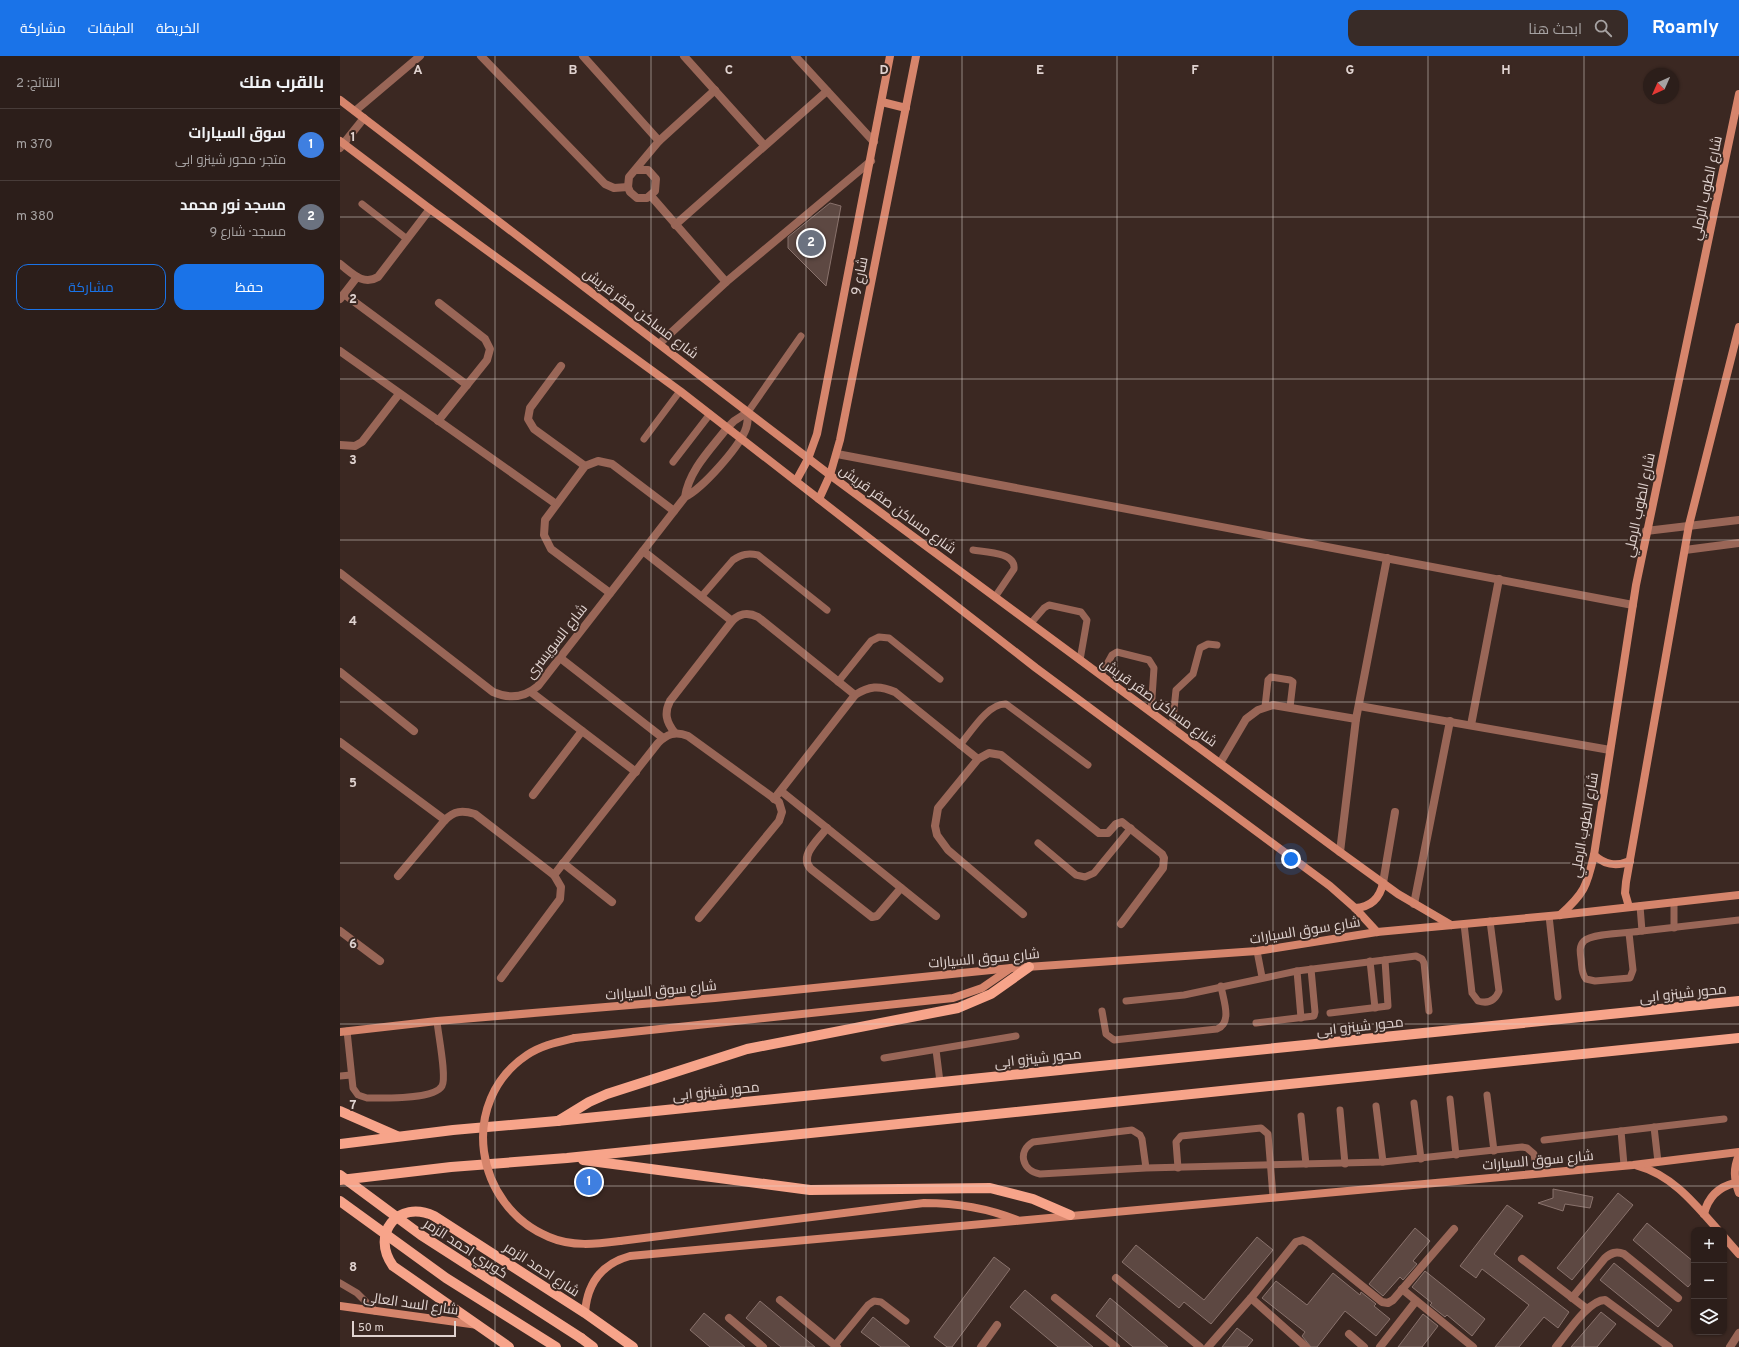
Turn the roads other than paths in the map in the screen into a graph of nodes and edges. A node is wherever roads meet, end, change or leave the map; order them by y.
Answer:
1 (420, 56) edge
2 (481, 56) edge
3 (584, 56) edge
4 (684, 56) edge
5 (795, 56) edge
6 (890, 56) edge
7 (916, 56) edge
8 (715, 90) junction
9 (827, 91) junction
10 (1739, 94) edge
11 (340, 100) edge
12 (882, 102) junction
13 (906, 108) junction
14 (355, 111) junction
15 (364, 118) junction
16 (659, 141) junction
17 (874, 142) junction
18 (341, 145) edge
19 (764, 145) junction
20 (870, 161) junction
21 (636, 170) junction
22 (628, 187) junction
23 (651, 196) junction
24 (362, 204) dead end
25 (430, 210) junction
26 (675, 225) junction
27 (407, 240) junction
28 (340, 264) edge
29 (357, 277) junction
30 (726, 282) junction
31 (342, 297) edge
32 (438, 303) dead end
33 (1739, 328) edge
34 (801, 336) dead end
35 (660, 343) junction
36 (340, 351) edge
37 (561, 366) dead end
38 (467, 385) junction
39 (680, 391) junction
40 (399, 394) junction
41 (748, 412) junction
42 (710, 414) junction
43 (438, 421) junction
44 (727, 428) junction
45 (741, 438) junction
46 (644, 439) dead end
47 (340, 445) edge
48 (837, 454) junction
49 (808, 459) junction
50 (673, 462) dead end
51 (585, 466) junction
52 (830, 475) junction
53 (796, 481) junction
54 (685, 497) junction
55 (819, 499) junction
56 (556, 504) junction
57 (674, 511) junction
58 (1739, 520) edge
59 (1689, 525) junction
60 (1646, 531) junction
61 (1739, 543) edge
62 (973, 550) dead end
63 (1685, 550) junction
64 (643, 551) junction
65 (1387, 558) junction
66 (340, 573) edge
67 (1499, 579) junction
68 (610, 593) junction
69 (995, 597) junction
70 (701, 598) junction
71 (1633, 605) junction
72 (827, 610) dead end
73 (732, 621) junction
74 (1031, 623) junction
75 (1217, 645) dead end
76 (559, 657) junction
77 (1080, 660) junction
78 (340, 672) edge
79 (1101, 675) junction
80 (940, 679) dead end
81 (838, 682) junction
82 (531, 692) junction
83 (855, 695) junction
84 (1359, 706) junction
85 (1265, 707) junction
86 (1290, 707) junction
87 (1151, 712) junction
88 (1356, 719) junction
89 (1450, 721) junction
90 (1470, 725) junction
91 (1172, 728) junction
92 (414, 731) dead end
93 (582, 731) junction
94 (674, 733) junction
95 (663, 738) junction
96 (340, 742) edge
97 (960, 745) junction
98 (1610, 750) junction
99 (978, 759) junction
100 (1220, 763) junction
101 (1088, 765) dead end
102 (636, 772) junction
103 (781, 791) junction
104 (533, 795) dead end
105 (774, 799) junction
106 (1396, 812) dead end
107 (444, 820) junction
108 (827, 828) junction
109 (1131, 828) junction
110 (1038, 843) dead end
111 (1340, 852) junction
112 (1594, 855) junction
113 (1630, 861) junction
114 (563, 863) junction
115 (554, 875) junction
116 (398, 876) dead end
117 (1383, 883) junction
118 (901, 888) junction
119 (1739, 895) edge
120 (612, 902) dead end
121 (1674, 902) junction
122 (1414, 904) junction
123 (1640, 906) junction
124 (1629, 907) junction
125 (1355, 908) junction
126 (1022, 914) dead end
127 (1560, 915) junction
128 (936, 916) dead end
129 (1549, 916) junction
130 (699, 918) dead end
131 (1739, 920) edge
132 (1490, 921) junction
133 (1121, 924) dead end
134 (1464, 924) junction
135 (1451, 925) junction
136 (1674, 928) junction
137 (340, 931) edge
138 (1642, 931) junction
139 (1377, 932) junction
140 (1629, 933) junction
141 (1257, 951) junction
142 (1385, 960) junction
143 (380, 961) dead end
144 (1370, 961) junction
145 (1029, 967) junction
146 (1011, 968) junction
147 (1311, 969) junction
148 (1297, 971) junction
149 (1262, 977) junction
150 (501, 978) dead end
151 (1221, 986) junction
152 (1558, 997) dead end
153 (1126, 1001) dead end
154 (1739, 1001) edge
155 (1375, 1008) junction
156 (1102, 1011) dead end
157 (1429, 1011) dead end
158 (1330, 1013) dead end
159 (1301, 1018) junction
160 (437, 1022) junction
161 (1256, 1023) dead end
162 (344, 1032) edge
163 (1016, 1036) dead end
164 (1739, 1038) edge
165 (936, 1050) junction
166 (884, 1058) dead end
167 (351, 1075) junction
168 (340, 1076) edge
169 (940, 1082) junction
170 (1488, 1095) dead end
171 (1450, 1099) dead end
172 (1414, 1102) dead end
173 (1376, 1106) dead end
174 (1340, 1110) dead end
175 (340, 1111) edge
176 (1302, 1116) dead end
177 (1724, 1119) dead end
178 (557, 1121) junction
179 (1654, 1128) junction
180 (1621, 1131) junction
181 (399, 1137) junction
182 (1544, 1140) dead end
183 (340, 1144) edge
184 (1494, 1151) junction
185 (1739, 1153) edge
186 (1456, 1155) junction
187 (567, 1158) junction
188 (1421, 1159) junction
189 (1383, 1162) junction
190 (1658, 1162) junction
191 (1306, 1164) junction
192 (1345, 1164) junction
193 (1271, 1165) junction
194 (1624, 1165) junction
195 (1633, 1165) junction
196 (1146, 1168) junction
197 (1178, 1168) junction
198 (1537, 1173) junction
199 (340, 1175) edge
200 (340, 1180) edge
201 (1735, 1183) junction
202 (1739, 1193) edge
203 (1273, 1197) junction
204 (340, 1201) edge
205 (1704, 1214) junction
206 (1070, 1215) junction
207 (1019, 1221) junction
208 (1715, 1227) edge
209 (1454, 1229) dead end
210 (1727, 1240) edge
211 (1739, 1254) edge
212 (1522, 1259) dead end
213 (1116, 1278) dead end
214 (340, 1283) edge
215 (1402, 1289) junction
216 (1055, 1298) dead end
217 (1251, 1298) junction
218 (1572, 1298) junction
219 (1678, 1298) dead end
220 (780, 1300) dead end
221 (1416, 1301) junction
222 (340, 1306) edge
223 (1587, 1309) junction
224 (375, 1311) junction
225 (585, 1313) junction
226 (729, 1318) dead end
227 (906, 1321) dead end
228 (478, 1325) junction
229 (998, 1325) dead end
230 (1739, 1333) edge
231 (1349, 1334) dead end
232 (836, 1346) edge
233 (509, 1347) edge
234 (556, 1347) edge
235 (593, 1347) edge
236 (632, 1347) edge
237 (763, 1347) edge
238 (981, 1347) edge
239 (1116, 1347) edge
240 (1200, 1347) edge
241 (1208, 1347) edge
242 (1306, 1347) edge
243 (1364, 1347) edge
244 (1380, 1347) edge
245 (1473, 1347) edge
246 (1556, 1347) edge
247 (1670, 1347) edge
248 (1730, 1347) edge

1 - 14 street
2 - 22 street
3 - 16 street
4 - 8 street
5 - 9 street
6 - 12 street, شارع 9
7 - 13 street, شارع 9
8 - 16 street
8 - 19 street
9 - 17 street
9 - 19 street
10 - 60 street, شارع الطوب الرملي
11 - 14 street, شارع مساكن صقر قريش
12 - 13 street
12 - 17 street, شارع 9
13 - 48 street, شارع 9
14 - 15 street, شارع مساكن صقر قريش
15 - 18 street
15 - 35 street, شارع مساكن صقر قريش
16 - 21 street
17 - 20 street, شارع 9
18 - 25 street
19 - 26 street
20 - 30 street
20 - 49 street, شارع 9
21 - 22 street
21 - 23 street
22 - 23 street
23 - 26 street
24 - 27 lane
25 - 27 street
25 - 39 street
26 - 30 street
27 - 29 street
28 - 29 street
29 - 31 street
30 - 35 street
31 - 38 street
32 - 38 street
33 - 59 street
34 - 41 lane
35 - 41 street, شارع مساكن صقر قريش
36 - 40 street
37 - 51 street
38 - 43 street
39 - 42 street
39 - 46 lane
40 - 43 street
40 - 47 street
41 - 44 street, شارع السويسرى
41 - 45 street, شارع السويسرى
41 - 49 street, شارع مساكن صقر قريش
42 - 44 street
42 - 50 lane
43 - 56 street
44 - 45 street
44 - 54 street, شارع السويسرى
45 - 53 street
45 - 54 street, شارع السويسرى
48 - 52 street, شارع 9
48 - 65 street
49 - 52 street, شارع مساكن صقر قريش
49 - 53 street, شارع 9
51 - 56 street
51 - 57 street
52 - 55 street, شارع 9
52 - 69 street, شارع مساكن صقر قريش
53 - 55 street
54 - 57 street, شارع السويسرى
55 - 125 street
56 - 68 street
57 - 64 street, شارع السويسرى
58 - 59 street
59 - 60 street
59 - 63 street
60 - 71 street, شارع الطوب الرملي
61 - 63 street
62 - 69 lane
63 - 113 street
64 - 68 street, شارع السويسرى
64 - 70 street
65 - 67 street
65 - 84 street
66 - 82 street, شارع السويسرى
67 - 71 street
67 - 90 street
68 - 76 street, شارع السويسرى
69 - 74 street, شارع مساكن صقر قريش
70 - 72 lane
70 - 73 street
71 - 98 street, شارع الطوب الرملي
73 - 81 street
73 - 94 street
74 - 77 street, شارع مساكن صقر قريش
74 - 77 lane
75 - 91 lane
76 - 82 street, شارع السويسرى
76 - 95 street
77 - 79 street, شارع مساكن صقر قريش
78 - 92 street
79 - 87 street, شارع مساكن صقر قريش
79 - 87 lane
80 - 81 lane
81 - 83 street
82 - 93 street
83 - 97 street
83 - 103 street
84 - 88 street
84 - 89 street
85 - 86 street
85 - 86 lane
85 - 100 street
86 - 88 street
87 - 91 street, شارع مساكن صقر قريش
88 - 111 street
89 - 90 street
89 - 122 street
90 - 98 street
91 - 100 street, شارع مساكن صقر قريش
93 - 102 street
93 - 104 street
94 - 95 street
94 - 105 street
95 - 102 street
96 - 107 street
97 - 99 street
97 - 101 lane
98 - 112 street, شارع الطوب الرملي
99 - 109 street
99 - 126 street
100 - 111 street, شارع مساكن صقر قريش
102 - 114 street
103 - 105 street
103 - 108 street
105 - 130 street
106 - 117 street
107 - 115 street
107 - 116 street
108 - 118 street
108 - 118 street
109 - 110 lane
109 - 133 street
111 - 117 street, شارع مساكن صقر قريش
112 - 113 street
112 - 127 street, شارع الطوب الرملي
113 - 124 street
114 - 115 street
114 - 120 street
115 - 150 street
117 - 122 street, شارع مساكن صقر قريش
117 - 125 street
118 - 128 street
119 - 121 street, شارع سوق السيارات
121 - 123 street, شارع سوق السيارات
121 - 136 lane
122 - 135 street, شارع مساكن صقر قريش
123 - 124 street, شارع سوق السيارات
123 - 138 lane
124 - 127 street, شارع سوق السيارات
125 - 139 street
127 - 129 street, شارع سوق السيارات
129 - 132 street, شارع سوق السيارات
129 - 152 lane
131 - 136 lane
132 - 134 street, شارع سوق السيارات
132 - 134 lane
134 - 135 street, شارع سوق السيارات
135 - 139 street, شارع سوق السيارات
136 - 138 lane
137 - 143 street
138 - 140 lane
139 - 141 street, شارع سوق السيارات
140 - 140 lane
141 - 145 street, شارع سوق السيارات
141 - 149 lane
142 - 144 lane
142 - 155 lane
142 - 157 lane
144 - 147 lane
144 - 155 lane
145 - 146 street, شارع سوق السيارات
145 - 178 main road
146 - 160 street, شارع سوق السيارات
146 - 207 street, bridge
147 - 148 lane
147 - 159 lane
148 - 149 lane
148 - 159 lane
149 - 151 lane
151 - 153 lane
151 - 156 lane
154 - 169 main road, محور شينزو ابى
155 - 158 lane
159 - 161 lane
160 - 162 street, شارع سوق السيارات
160 - 167 lane
162 - 167 lane
163 - 165 lane
164 - 187 main road
165 - 166 lane
165 - 169 lane
167 - 168 lane
169 - 178 main road, محور شينزو ابى
170 - 184 lane
171 - 186 lane
172 - 188 lane
173 - 189 lane
174 - 192 lane
175 - 181 main road
176 - 191 lane
177 - 179 lane
178 - 181 main road, محور شينزو ابى
179 - 180 lane
179 - 190 lane
180 - 182 lane
180 - 194 lane
181 - 183 main road, محور شينزو ابى
184 - 186 lane
184 - 198 lane
185 - 190 street, شارع سوق السيارات
185 - 201 street
186 - 188 lane
187 - 200 main road
187 - 206 main road
188 - 189 lane
189 - 192 lane
190 - 195 street, شارع سوق السيارات
191 - 192 lane
191 - 193 lane
193 - 197 lane
193 - 197 lane
193 - 203 lane
194 - 195 street, شارع سوق السيارات
194 - 198 street, شارع سوق السيارات
195 - 205 street
196 - 196 lane
196 - 197 lane
198 - 203 street, شارع سوق السيارات
199 - 235 main road, كوبري احمد الزمر, bridge
201 - 202 street
201 - 205 street
203 - 206 street, شارع سوق السيارات
204 - 234 main road, bridge
205 - 208 street
206 - 207 street, شارع سوق السيارات
207 - 225 street, شارع سوق السيارات
209 - 215 street
210 - 211 street
212 - 218 street
213 - 240 street
214 - 224 lane
215 - 217 street
215 - 221 street
216 - 239 street
217 - 241 street
217 - 242 street
218 - 219 street
218 - 223 street
220 - 232 street
221 - 244 street
221 - 245 street
222 - 224 street, شارع السد العالى
223 - 246 street
223 - 247 street
224 - 228 street, شارع السد العالى
225 - 228 main road, شارع احمد الزمر
225 - 236 main road, شارع احمد الزمر
226 - 237 street
227 - 232 lane
228 - 233 main road
229 - 238 street
230 - 248 street
231 - 243 street

